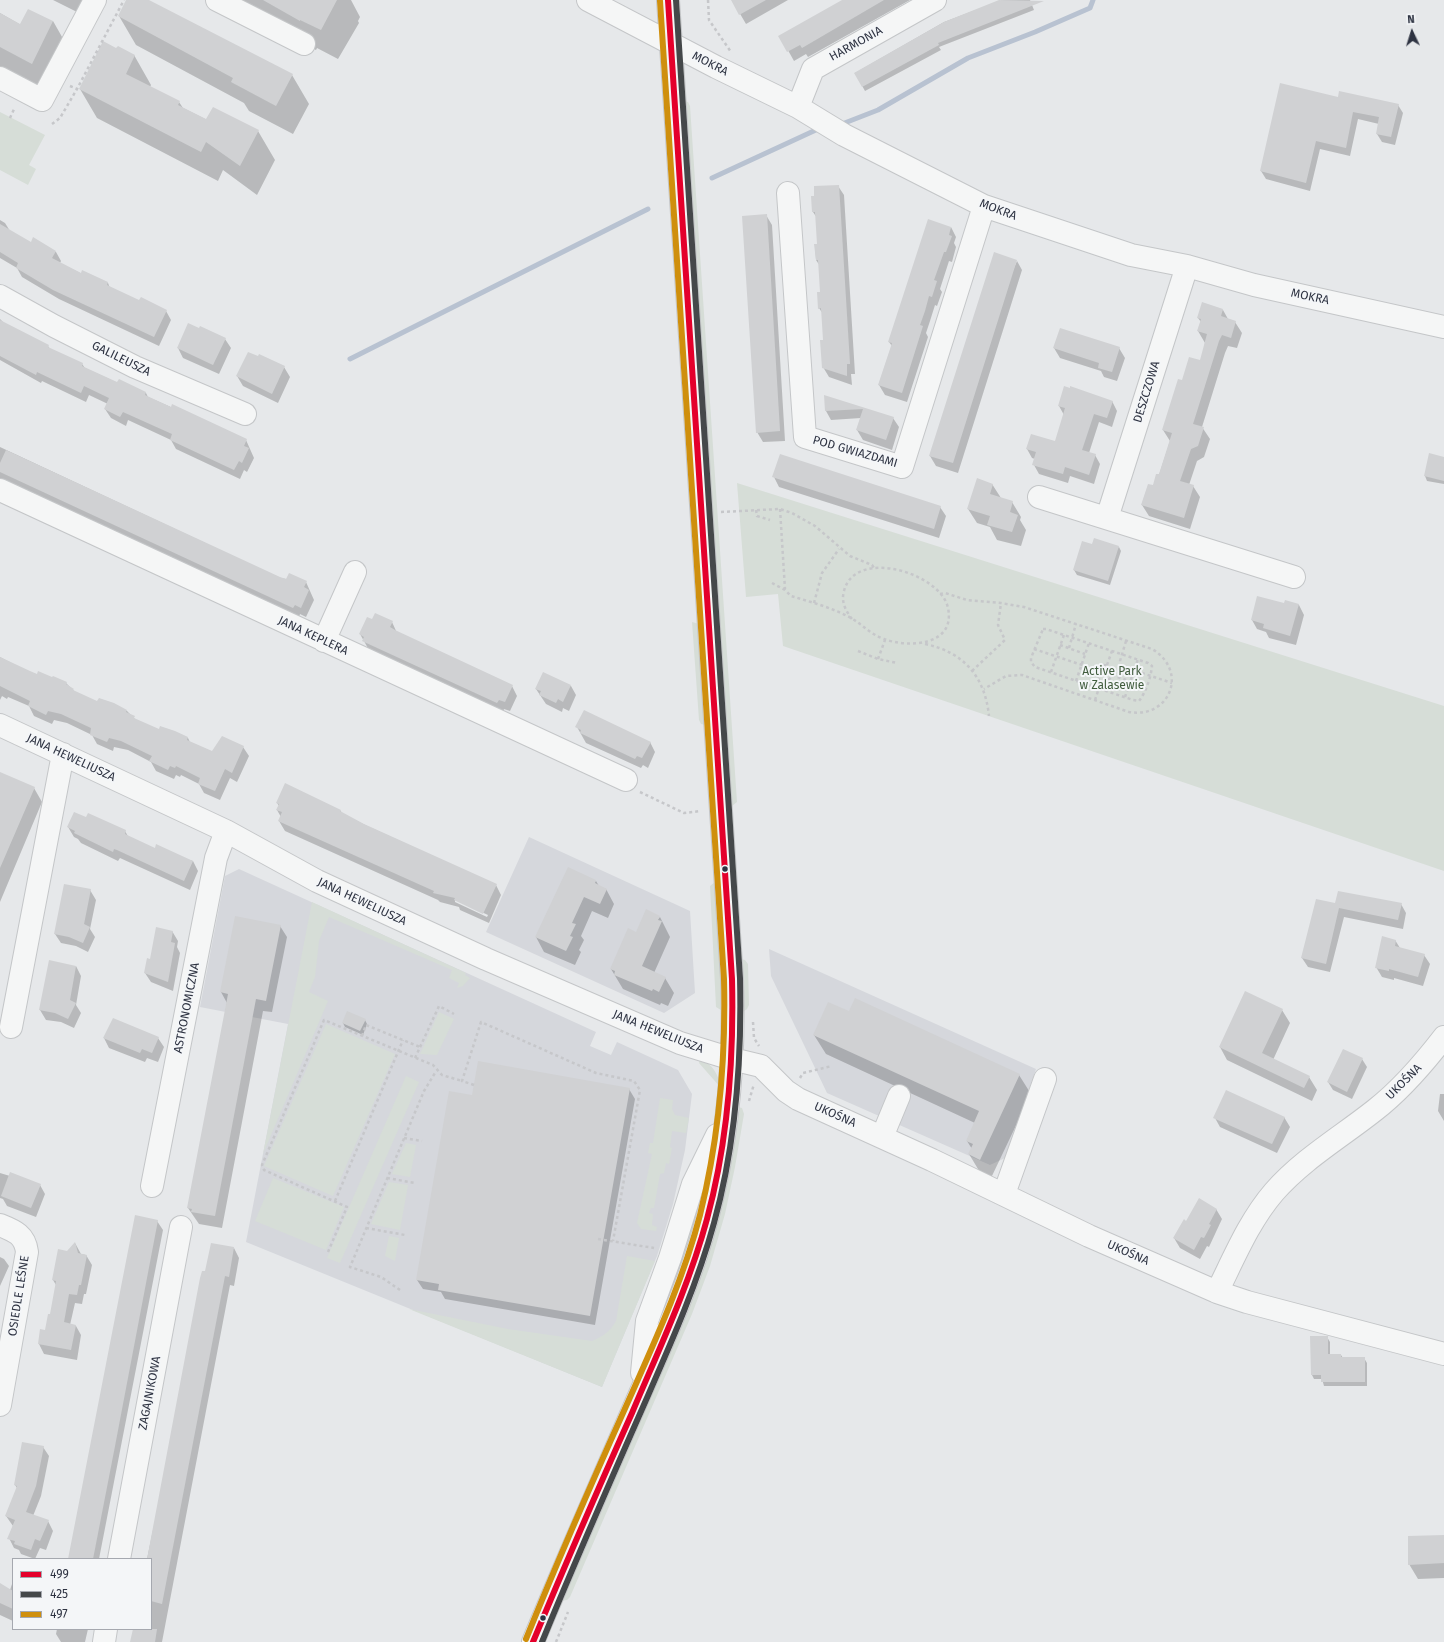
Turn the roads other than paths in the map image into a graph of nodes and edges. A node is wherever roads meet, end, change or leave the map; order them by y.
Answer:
1 (95, 0) edge
2 (217, 0) edge
3 (588, 0) edge
4 (668, 0) edge
5 (935, 0) edge
6 (670, 43) junction
7 (304, 44) dead end
8 (0, 78) edge
9 (798, 107) junction
10 (788, 193) dead end
11 (984, 206) junction
12 (1187, 266) junction
13 (0, 296) edge
14 (1444, 327) edge
15 (245, 414) dead end
16 (0, 490) edge
17 (1039, 497) dead end
18 (1107, 518) junction
19 (355, 572) dead end
20 (1294, 577) dead end
21 (324, 641) junction
22 (0, 725) edge
23 (63, 754) junction
24 (626, 780) road end
25 (226, 830) junction
26 (11, 1027) dead end
27 (1444, 1037) edge
28 (732, 1060) junction
29 (1045, 1078) dead end
30 (899, 1096) dead end
31 (882, 1136) junction
32 (152, 1186) dead end
33 (1004, 1194) junction
34 (0, 1225) edge
35 (181, 1227) dead end
36 (1217, 1292) junction
37 (1444, 1354) edge
38 (0, 1405) edge
39 (120, 1558) edge
40 (106, 1630) edge
41 (104, 1642) edge
42 (533, 1642) edge

1 - 8 street
2 - 7 street
3 - 6 street, MOKRA
4 - 6 street
5 - 9 street, HARMONIA
6 - 9 street, MOKRA
6 - 28 street
9 - 11 street, MOKRA
10 - 11 street, POD GWIAZDAMI
11 - 12 street, MOKRA
12 - 14 street, MOKRA
12 - 18 street, DESZCZOWA
13 - 15 street, GALILEUSZA
16 - 21 street, JANA KEPLERA
17 - 18 street
18 - 20 street
19 - 21 street
21 - 24 street, JANA KEPLERA
22 - 23 street, JANA HEWELIUSZA
23 - 25 street, JANA HEWELIUSZA
23 - 26 street
25 - 28 street, JANA HEWELIUSZA
25 - 32 street, ASTRONOMICZNA
27 - 36 street, UKOŚNA
28 - 31 street, UKOŚNA
28 - 42 street
29 - 33 street
30 - 31 street
31 - 33 street, UKOŚNA
33 - 36 street, UKOŚNA
34 - 38 street, OSIEDLE LEŚNE
35 - 39 street, ZAGAJNIKOWA
36 - 37 street
40 - 41 street

